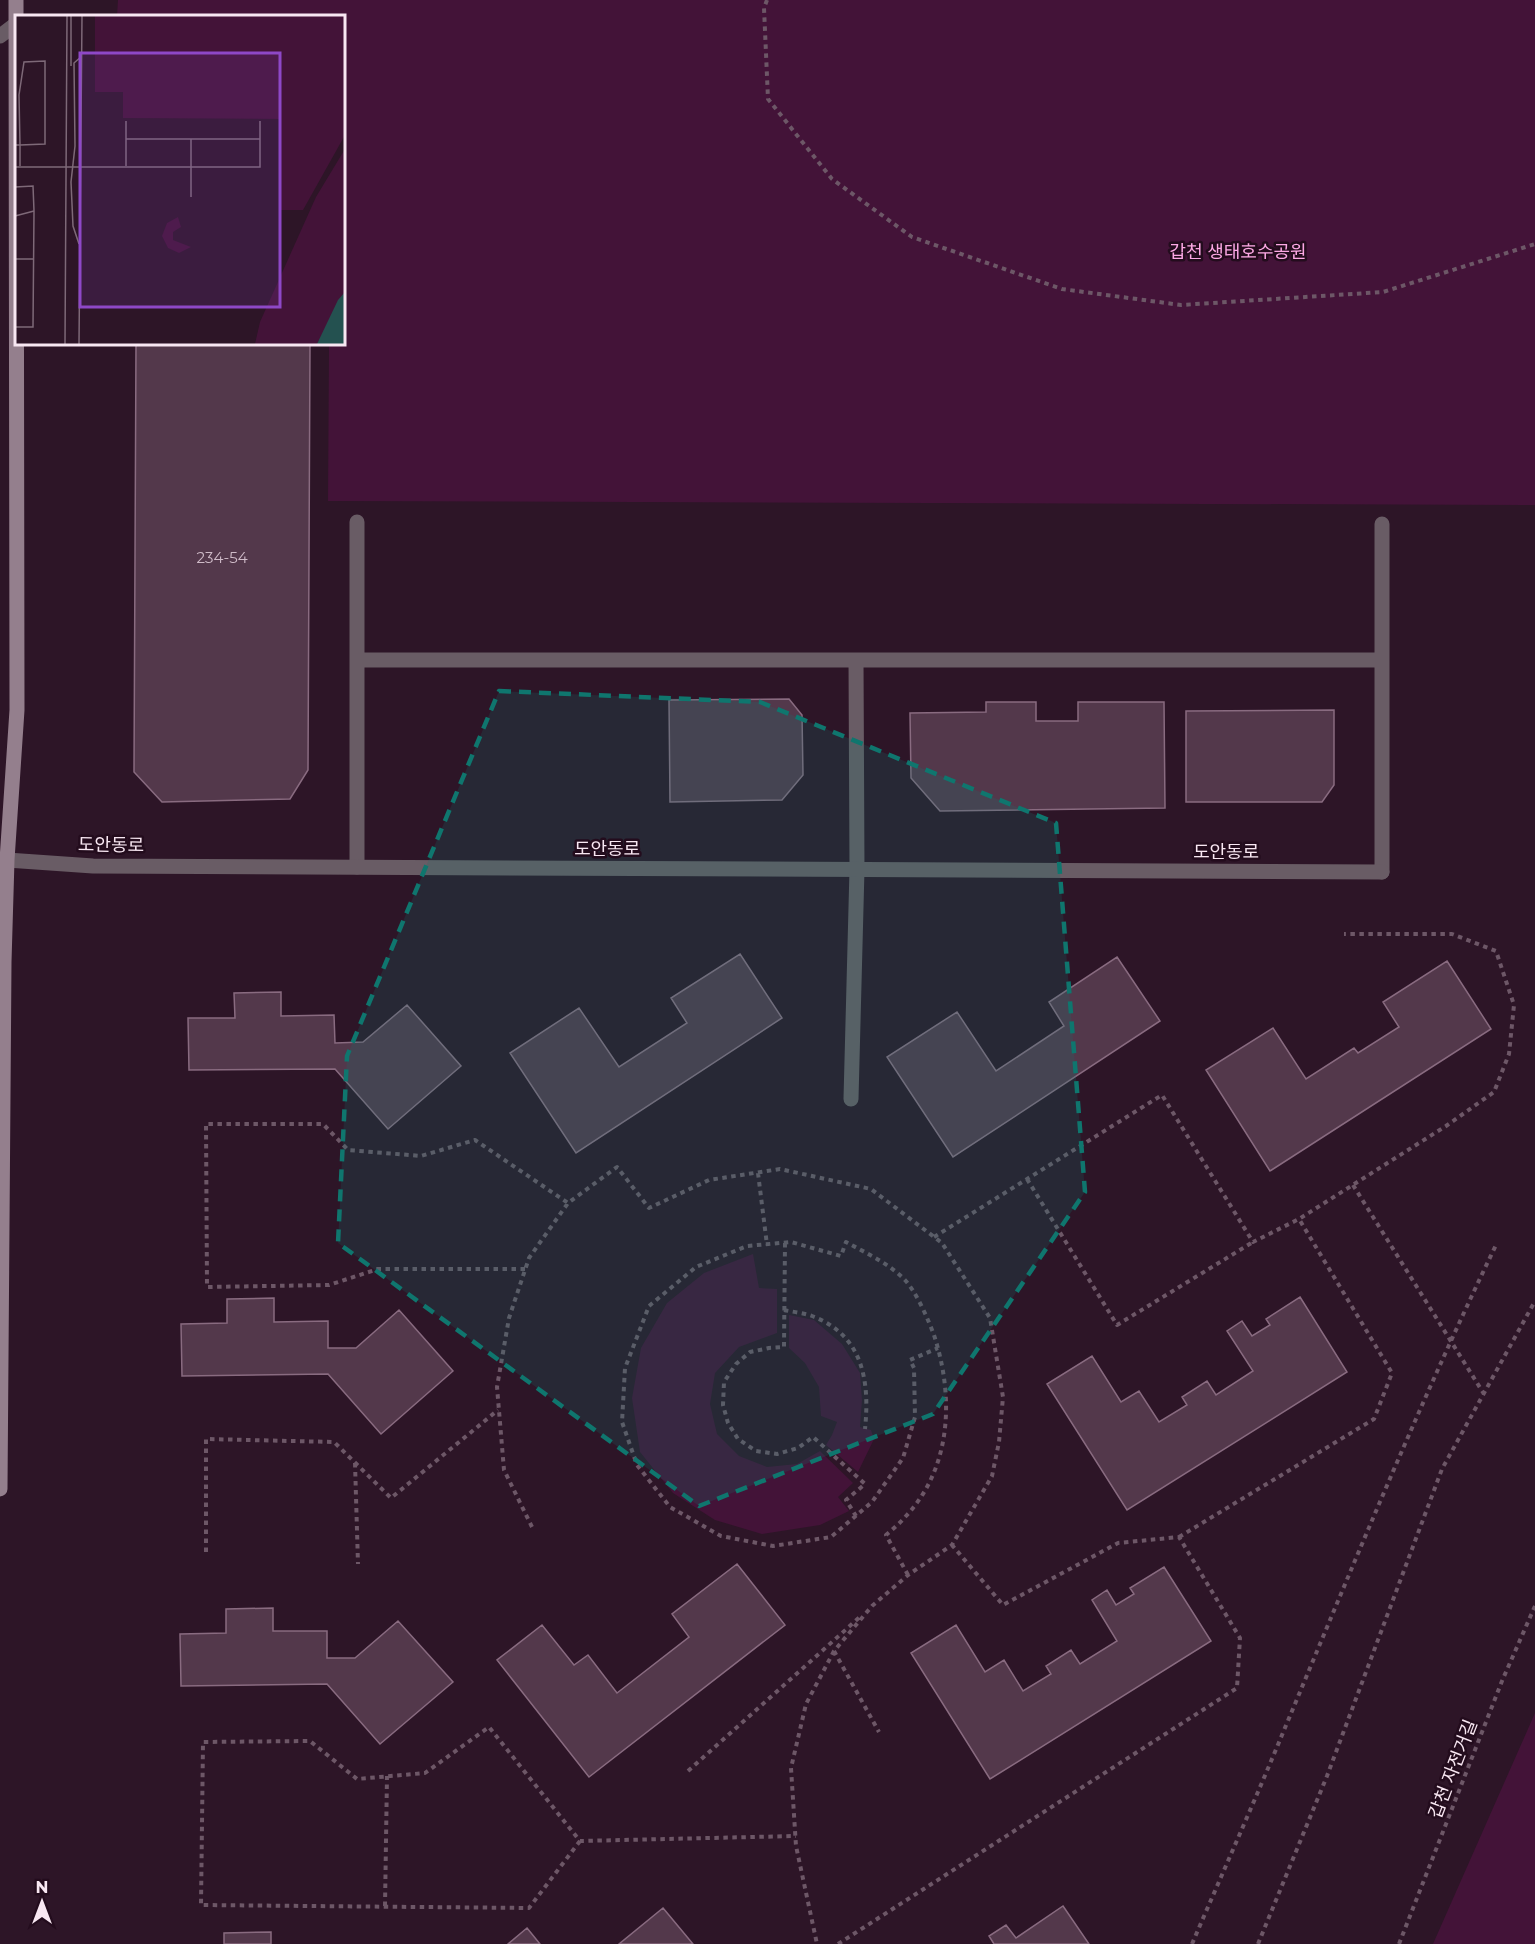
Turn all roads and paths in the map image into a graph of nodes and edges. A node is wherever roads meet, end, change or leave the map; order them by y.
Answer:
1 (767, 0) edge
2 (15, 25) edge
3 (0, 36) edge
4 (1535, 244) edge
5 (16, 345) edge
6 (357, 522) dead end
7 (1382, 524) dead end
8 (357, 660) junction
9 (856, 660) junction
10 (1382, 660) junction
11 (4, 860) edge
12 (357, 867) junction
13 (857, 869) junction
14 (1344, 934) dead end
15 (850, 1099) dead end
16 (758, 1173) junction
17 (1027, 1179) junction
18 (1353, 1185) junction
19 (568, 1203) junction
20 (1299, 1219) junction
21 (934, 1237) junction
22 (1253, 1242) junction
23 (785, 1243) junction
24 (1497, 1243) dead end
25 (767, 1245) junction
26 (525, 1269) junction
27 (1535, 1301) edge
28 (784, 1310) junction
29 (1450, 1340) junction
30 (938, 1348) junction
31 (1484, 1394) junction
32 (499, 1410) junction
33 (865, 1429) dead end
34 (355, 1462) junction
35 (0, 1465) edge
36 (0, 1489) edge
37 (856, 1516) junction
38 (532, 1527) dead end
39 (1179, 1538) junction
40 (952, 1545) junction
41 (207, 1552) dead end
42 (358, 1564) dead end
43 (908, 1575) junction
44 (872, 1606) junction
45 (1535, 1606) edge
46 (834, 1651) junction
47 (879, 1732) dead end
48 (688, 1771) dead end
49 (387, 1776) junction
50 (796, 1836) junction
51 (580, 1841) junction
52 (385, 1906) junction
53 (817, 1944) edge
54 (838, 1944) edge
55 (1192, 1944) edge
56 (1258, 1944) edge
57 (1399, 1944) edge

1 - 4 path
2 - 3 street
5 - 11 main road
6 - 8 street
7 - 10 street, 도안동로
8 - 9 street
8 - 12 street
9 - 10 street
9 - 13 street
10 - 13 street, 도안동로
11 - 12 street, 도안동로
11 - 35 main road
12 - 13 street, 도안동로
13 - 15 street
14 - 18 path
16 - 19 path
16 - 21 path
16 - 25 path
17 - 21 path
17 - 22 path
17 - 22 path
18 - 20 path
18 - 29 path
19 - 26 path
19 - 26 path
20 - 22 path
20 - 39 path
21 - 40 path
23 - 25 path
23 - 28 path
23 - 30 path
24 - 29 path
25 - 37 path
26 - 32 path
27 - 31 path
28 - 33 path
28 - 37 path
29 - 31 path
29 - 55 path
30 - 37 path
30 - 43 path
31 - 56 path
32 - 34 path
32 - 38 path
34 - 41 path
34 - 42 path
35 - 36 main road
39 - 40 path
39 - 54 path
40 - 43 path
43 - 44 path
44 - 46 path
44 - 48 path
45 - 57 path, 갑천 자전거길
46 - 47 path
46 - 50 path
49 - 51 path
49 - 52 path
49 - 52 path
50 - 51 path
50 - 53 path
51 - 52 path

